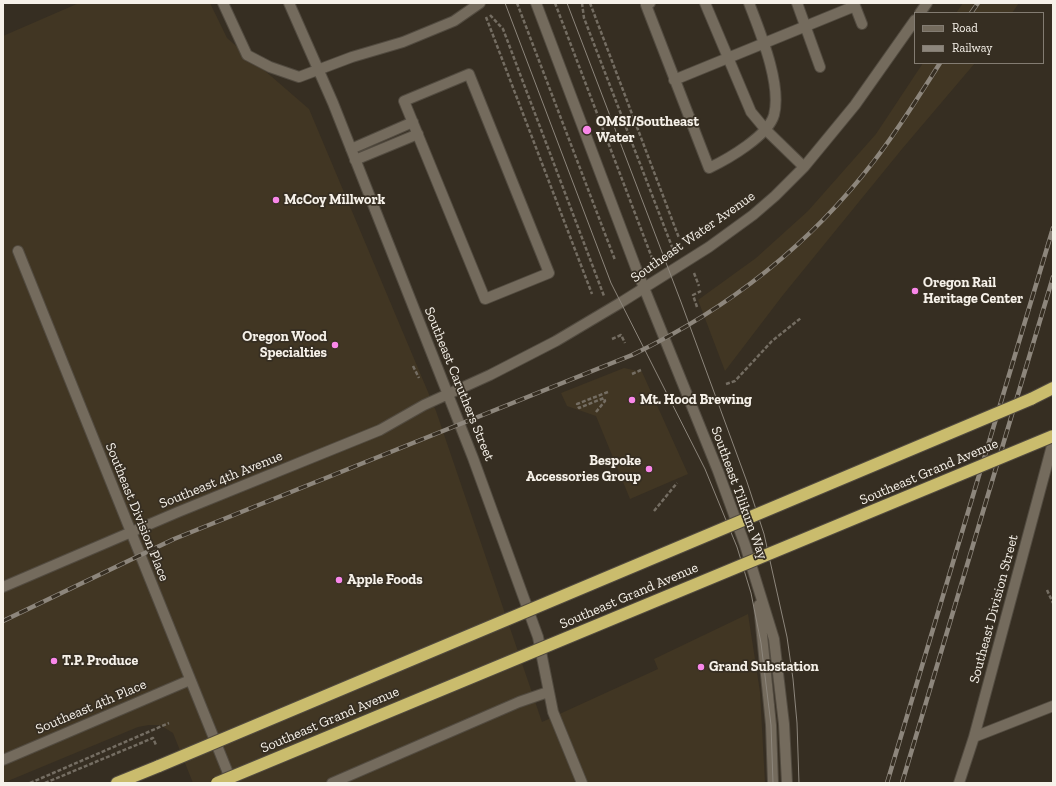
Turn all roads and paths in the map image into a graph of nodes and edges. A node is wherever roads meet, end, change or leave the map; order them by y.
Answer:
1 (223, 3) edge
2 (289, 3) edge
3 (517, 3) edge
4 (536, 3) edge
5 (555, 3) edge
6 (582, 3) edge
7 (590, 3) edge
8 (650, 3) edge
9 (705, 3) edge
10 (748, 3) edge
11 (796, 3) edge
12 (927, 3) edge
13 (854, 4) edge
14 (483, 7) edge
15 (921, 12) edge
16 (914, 21) edge
17 (862, 24) dead end
18 (805, 27) junction
19 (764, 43) junction
20 (728, 58) junction
21 (820, 67) dead end
22 (318, 70) junction
23 (674, 80) junction
24 (413, 122) junction
25 (766, 130) junction
26 (418, 134) junction
27 (351, 149) junction
28 (356, 160) junction
29 (804, 167) junction
30 (679, 238) dead end
31 (18, 251) dead end
32 (652, 258) dead end
33 (616, 264) dead end
34 (679, 266) junction
35 (644, 288) junction
36 (701, 291) dead end
37 (592, 294) dead end
38 (697, 307) dead end
39 (609, 310) junction
40 (801, 318) dead end
41 (612, 339) dead end
42 (625, 343) dead end
43 (414, 366) dead end
44 (642, 370) dead end
45 (632, 374) dead end
46 (418, 378) dead end
47 (726, 384) dead end
48 (1053, 388) edge
49 (608, 392) dead end
50 (448, 394) junction
51 (596, 412) dead end
52 (1053, 436) edge
53 (1053, 442) edge
54 (1048, 471) edge
55 (677, 483) dead end
56 (654, 510) dead end
57 (130, 533) junction
58 (3, 587) edge
59 (1048, 590) dead end
60 (758, 591) junction
61 (1053, 603) edge
62 (190, 680) junction
63 (548, 692) junction
64 (1053, 706) edge
65 (169, 723) dead end
66 (974, 737) junction
67 (156, 745) dead end
68 (3, 760) edge
69 (30, 783) edge
70 (45, 783) edge
71 (117, 783) edge
72 (217, 783) edge
73 (232, 783) edge
74 (332, 783) edge
75 (582, 783) edge
76 (773, 783) edge
77 (787, 783) edge
78 (959, 783) edge

1 - 22 street
2 - 22 street, Southeast Caruthers Street
3 - 33 path
4 - 35 street, Southeast Tilikum Way
5 - 32 path
6 - 34 path
7 - 30 path
8 - 23 street
9 - 20 street
10 - 19 street
11 - 18 street
12 - 15 street
13 - 17 street
13 - 18 street
14 - 22 street
14 - 37 path
14 - 39 path
16 - 29 street, Southeast Water Avenue
18 - 19 street
18 - 21 street
19 - 20 street
19 - 25 street
20 - 23 street
20 - 25 street
22 - 27 street, Southeast Caruthers Street
23 - 25 street
24 - 26 street
24 - 26 street
24 - 27 street
25 - 29 street
26 - 28 street
27 - 28 street, Southeast Caruthers Street
28 - 50 street, Southeast Caruthers Street
29 - 34 street, Southeast Water Avenue
31 - 57 street, Southeast Division Place
34 - 35 street, Southeast Water Avenue
35 - 39 street, Southeast Water Avenue
35 - 60 street, Southeast Tilikum Way
36 - 38 path
39 - 50 street, Southeast Water Avenue
40 - 47 path
41 - 42 path
43 - 46 path
44 - 45 path
48 - 71 highway, bridge
49 - 51 path
50 - 57 street, Southeast 4th Avenue
50 - 63 street, Southeast Caruthers Street
52 - 72 highway, Southeast Grand Avenue, bridge
53 - 54 street, Southeast Division Street
54 - 66 street, Southeast Division Street
55 - 56 path
57 - 58 street, Southeast 4th Avenue
57 - 62 street, Southeast Division Place
59 - 61 path
60 - 76 street, Southeast Tilikum Way
60 - 77 street, Southeast Tilikum Way
62 - 68 street, Southeast 4th Place
62 - 73 street, Southeast Division Place
63 - 74 street
63 - 75 street, Southeast Caruthers Street
64 - 66 street
65 - 69 path
66 - 78 street, Southeast Division Street
67 - 70 path

